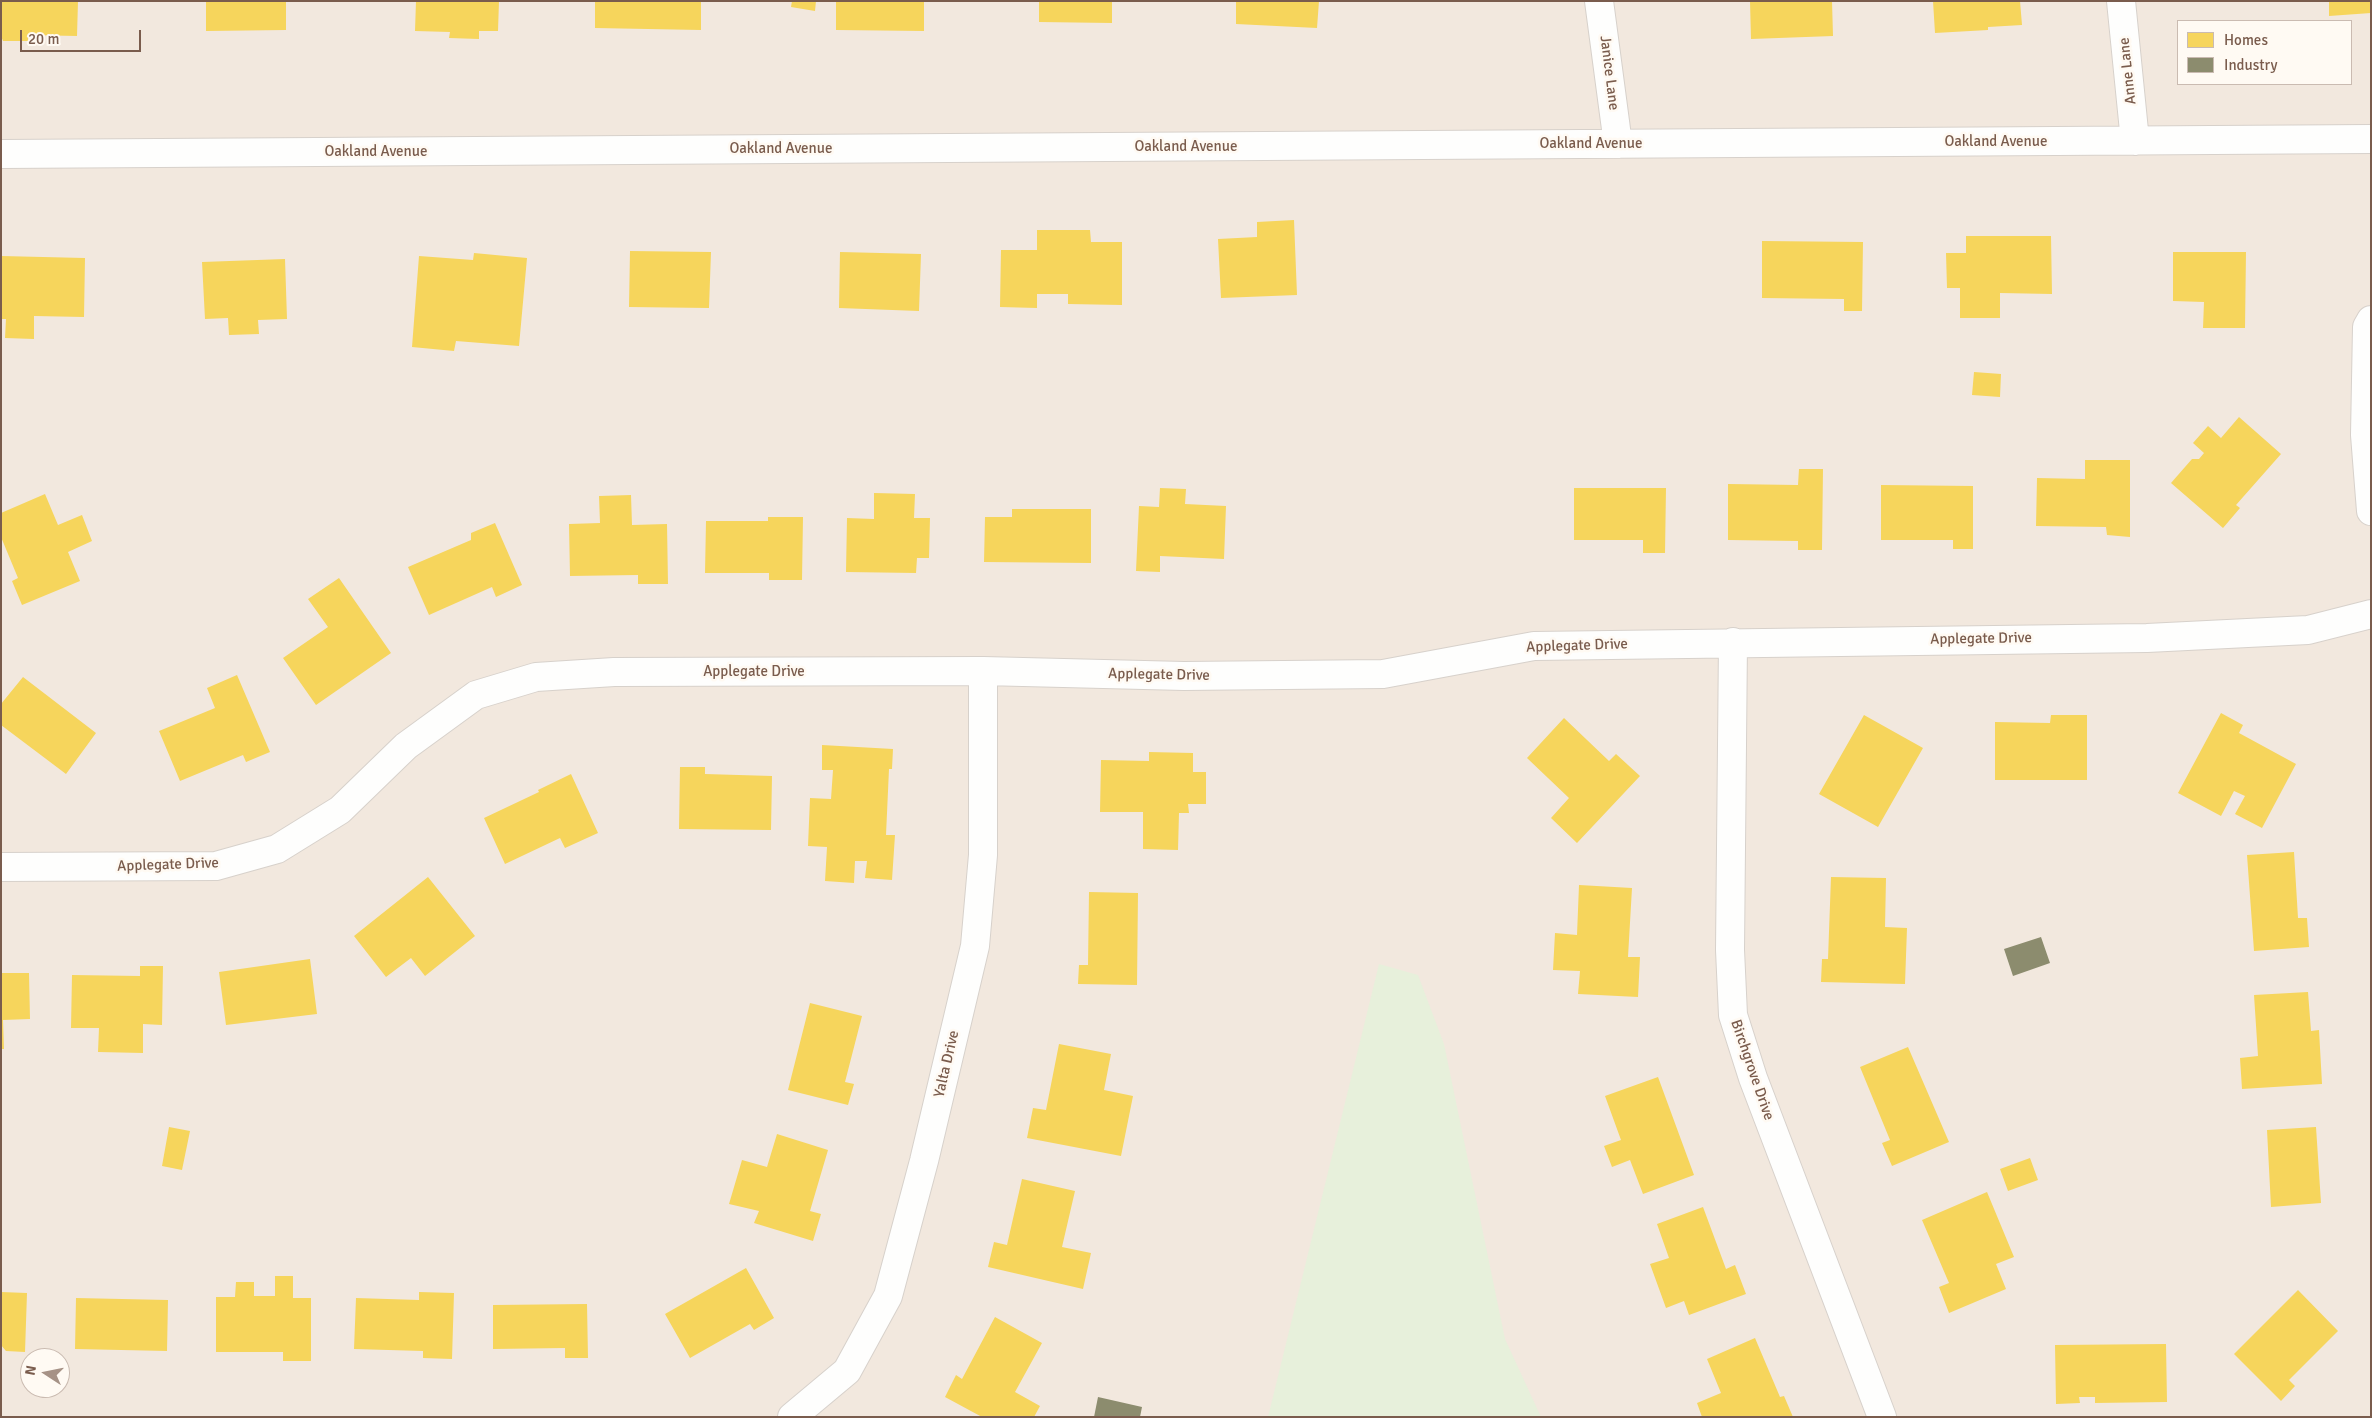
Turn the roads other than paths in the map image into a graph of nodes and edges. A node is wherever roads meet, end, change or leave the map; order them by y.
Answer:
1 (1599, 1) edge
2 (2121, 1) edge
3 (2371, 139) edge
4 (2135, 140) junction
5 (1618, 144) junction
6 (1, 154) edge
7 (2371, 320) edge
8 (2371, 511) edge
9 (2371, 614) edge
10 (1733, 642) junction
11 (982, 671) junction
12 (1, 867) edge
13 (792, 1417) edge
14 (1882, 1417) edge

1 - 5 street, Janice Lane
2 - 4 street, Anne Lane
3 - 4 street, Oakland Avenue
4 - 5 street, Oakland Avenue
5 - 6 street, Oakland Avenue
7 - 8 street
9 - 10 street, Applegate Drive
10 - 11 street, Applegate Drive
10 - 14 street, Birchgrove Drive
11 - 12 street, Applegate Drive
11 - 13 street, Yalta Drive

